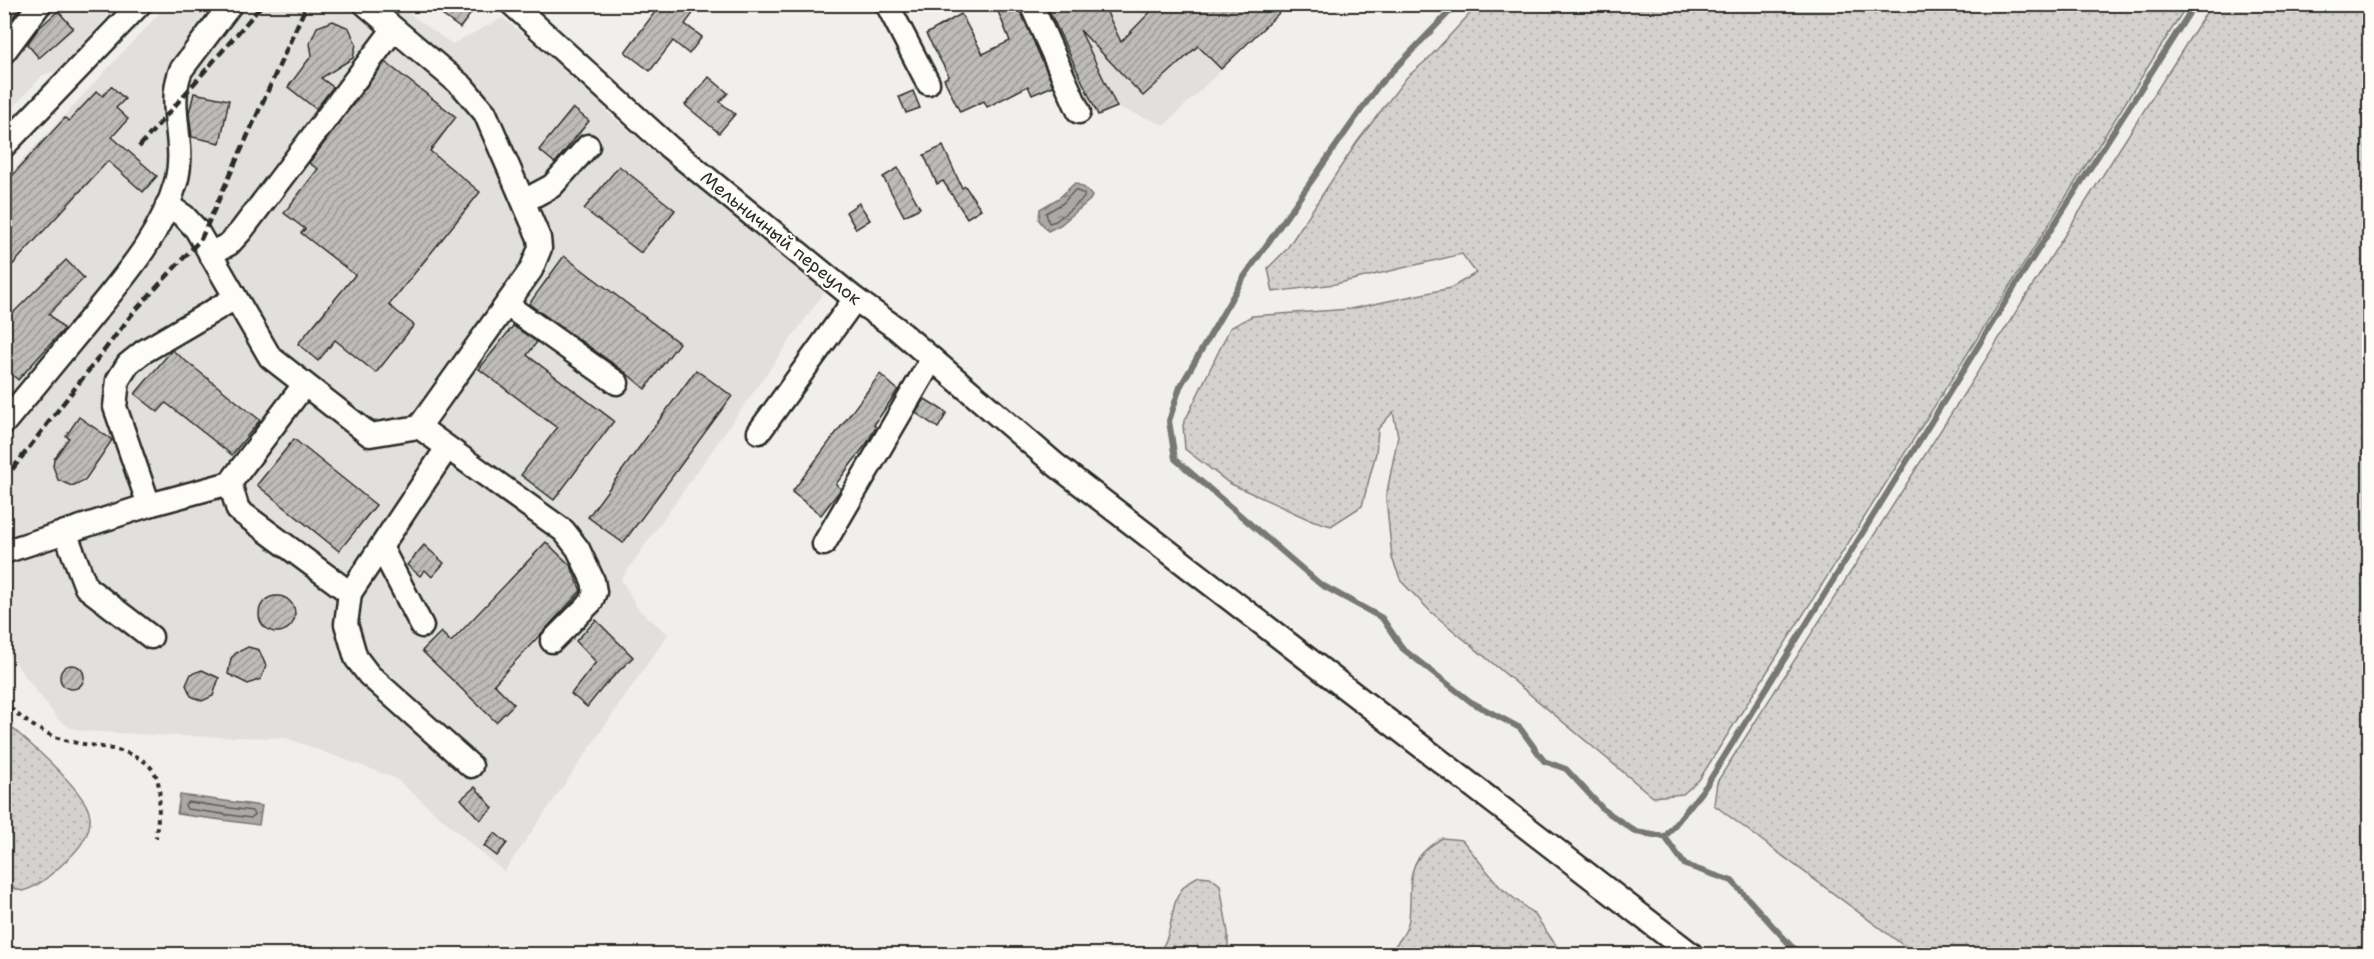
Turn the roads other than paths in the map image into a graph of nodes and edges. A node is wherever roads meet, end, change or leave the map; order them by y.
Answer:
1 (40, 4) edge
2 (140, 4) edge
3 (231, 4) edge
4 (366, 4) edge
5 (512, 4) edge
6 (887, 4) edge
7 (1031, 4) edge
8 (393, 30) junction
9 (4, 52) edge
10 (928, 83) dead end
11 (1079, 112) dead end
12 (4, 146) edge
13 (588, 146) dead end
14 (524, 201) junction
15 (167, 205) junction
16 (210, 254) junction
17 (235, 298) junction
18 (855, 299) junction
19 (507, 305) junction
20 (932, 359) junction
21 (617, 383) dead end
22 (304, 384) junction
23 (4, 423) edge
24 (418, 427) junction
25 (759, 432) dead end
26 (447, 448) junction
27 (230, 483) junction
28 (149, 505) junction
29 (65, 532) junction
30 (824, 544) dead end
31 (381, 547) junction
32 (4, 552) edge
33 (350, 593) junction
34 (422, 626) dead end
35 (151, 637) dead end
36 (552, 641) dead end
37 (471, 766) dead end
38 (1691, 954) edge

1 - 9 street
2 - 12 street
3 - 15 street
4 - 8 street
5 - 18 street, Мельничный переулок
6 - 10 street
7 - 11 street
8 - 14 street
8 - 16 street
13 - 14 street
14 - 19 street
15 - 16 street
15 - 23 street
16 - 17 street
17 - 22 street
17 - 28 street
18 - 20 street, Мельничный переулок
18 - 25 street
19 - 21 street
19 - 24 street
20 - 30 street
20 - 38 street, Мельничный переулок
22 - 24 street
22 - 27 street
24 - 26 street
26 - 31 street
26 - 36 street
27 - 28 street
27 - 33 street
28 - 29 street
29 - 32 street
29 - 35 street
31 - 33 street
31 - 34 street
33 - 37 street

